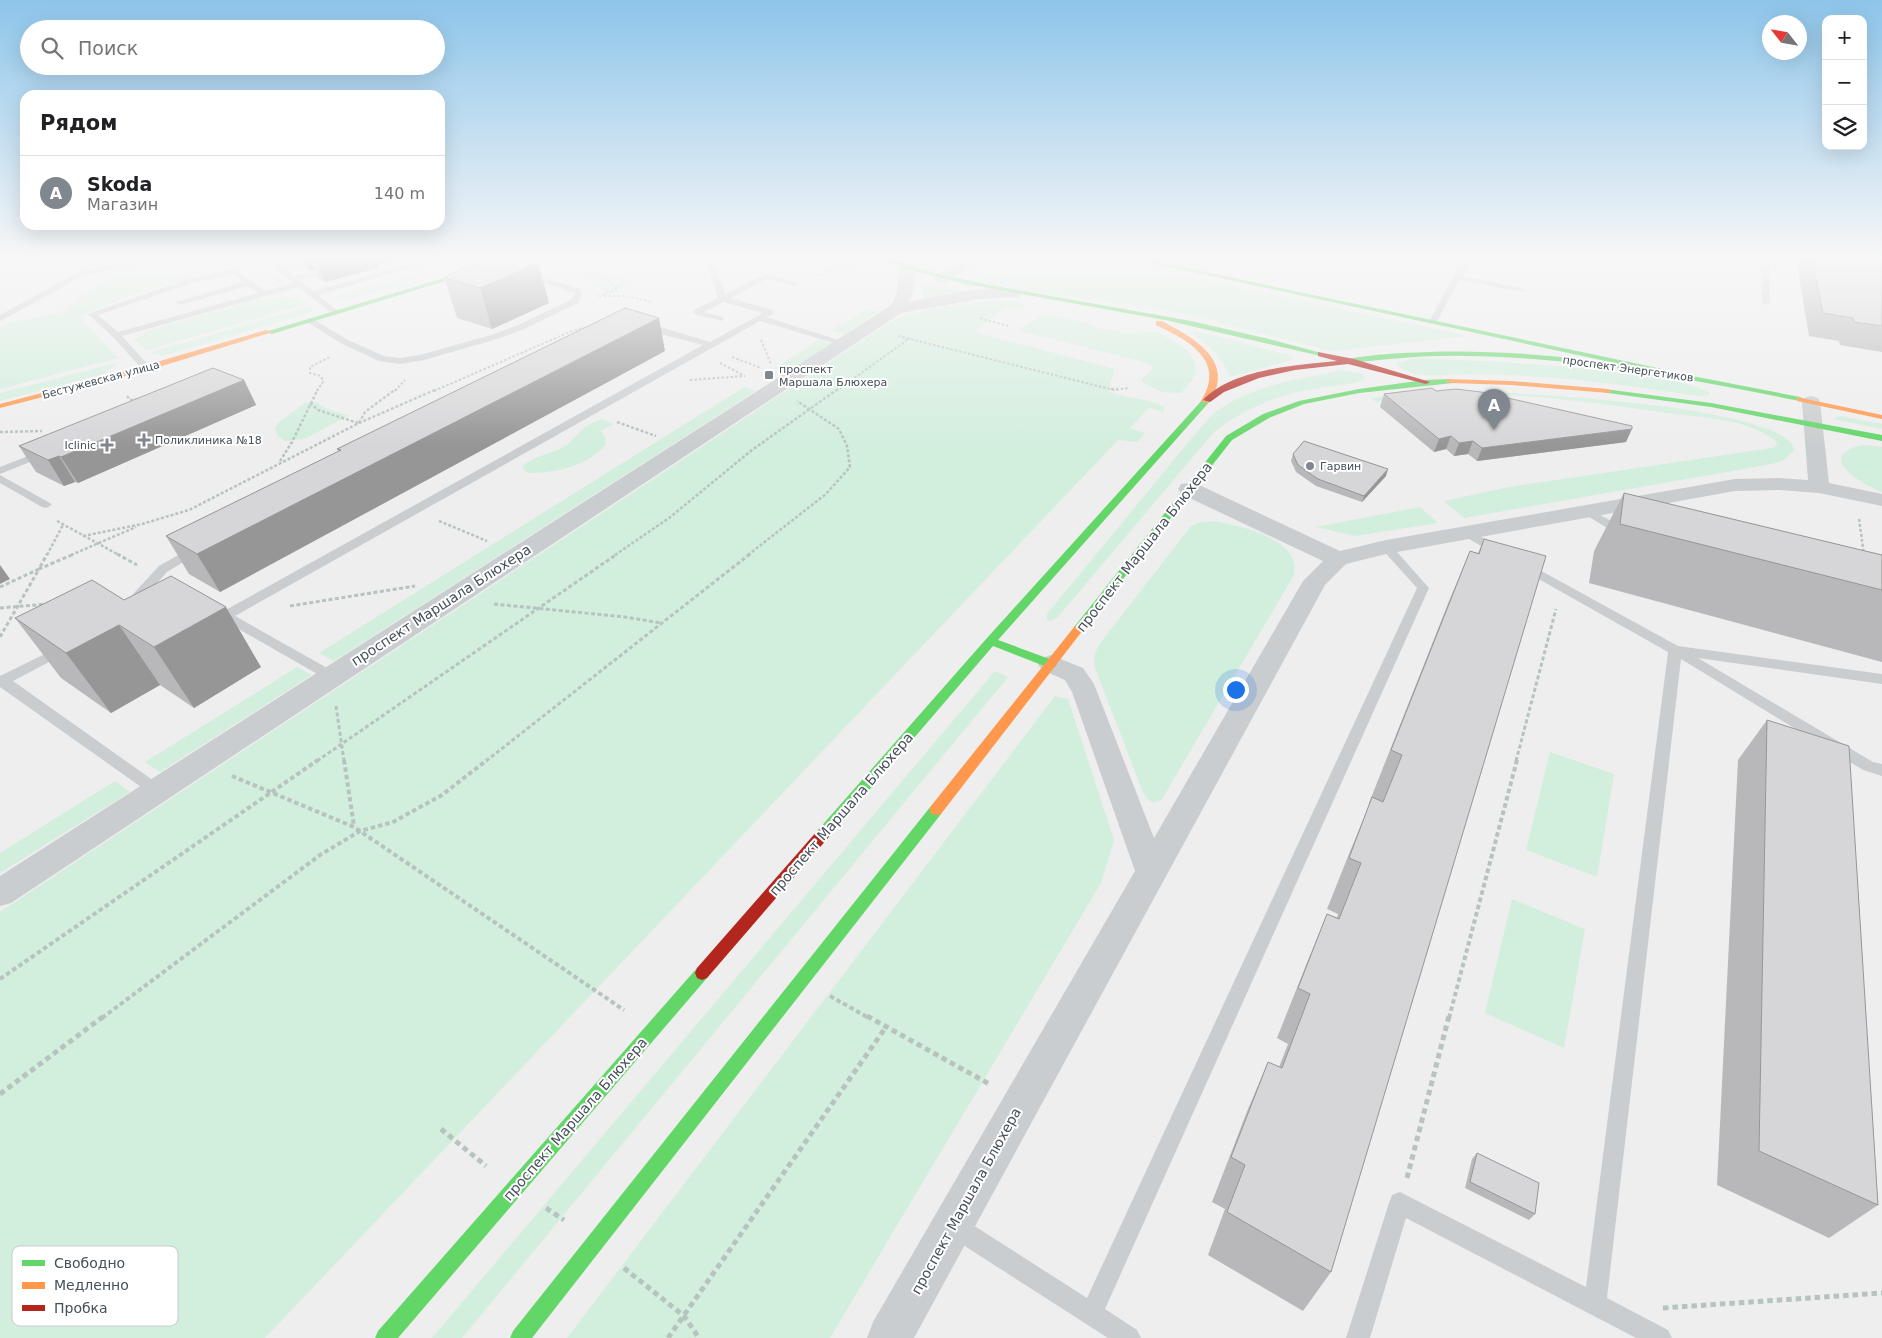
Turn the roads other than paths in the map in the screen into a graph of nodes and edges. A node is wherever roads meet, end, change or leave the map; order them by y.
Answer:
1 (99, 320) edge
2 (168, 320) edge
3 (307, 320) edge
4 (308, 320) edge
5 (535, 320) edge
6 (756, 320) edge
7 (758, 320) edge
8 (877, 320) edge
9 (1156, 320) edge
10 (1183, 320) edge
11 (1426, 320) edge
12 (1433, 322) joint
13 (631, 332) edge
14 (116, 335) junction
15 (844, 342) junction
16 (706, 348) junction
17 (1342, 360) junction
18 (146, 368) junction
19 (1697, 378) junction
20 (1426, 382) junction
21 (1205, 401) junction
22 (1696, 402) junction
23 (1811, 402) junction
24 (0, 406) edge
25 (1882, 417) edge
26 (1813, 424) junction
27 (1882, 438) edge
28 (60, 447) edge
29 (0, 471) edge
30 (0, 478) edge
31 (1819, 487) junction
32 (1189, 489) junction
33 (1882, 500) edge
34 (46, 505) road end
35 (1588, 511) junction
36 (1640, 533) edge
37 (1468, 534) junction
38 (206, 544) edge
39 (1386, 547) junction
40 (1338, 559) junction
41 (151, 606) edge
42 (225, 616) junction
43 (200, 619) edge
44 (991, 641) junction
45 (72, 644) edge
46 (1675, 650) junction
47 (1051, 664) junction
48 (331, 676) junction
49 (1882, 679) edge
50 (1, 681) edge
51 (1882, 770) edge
52 (156, 790) junction
53 (1151, 871) junction
54 (0, 893) edge
55 (954, 1226) junction
56 (1595, 1304) junction
57 (1091, 1314) junction
58 (385, 1338) edge
59 (520, 1338) edge
60 (889, 1338) edge
61 (1129, 1338) edge
62 (1358, 1338) edge
63 (1660, 1338) edge

1 - 14 lane
2 - 14 lane
3 - 18 main road, Бестужевская улица
4 - 5 lane
6 - 16 lane
7 - 15 lane
8 - 15 street, проспект Маршала Блюхера
9 - 21 main road
10 - 17 main road
11 - 12 main road
12 - 19 main road
13 - 16 lane
14 - 18 lane
15 - 48 street, проспект Маршала Блюхера
16 - 42 lane
17 - 19 main road, проспект Энергетиков
17 - 20 main road
17 - 21 main road, проспект Маршала Блюхера
18 - 24 main road, Бестужевская улица
19 - 22 main road
19 - 23 main road, проспект Энергетиков
20 - 22 main road, проспект Энергетиков
20 - 32 main road, проспект Маршала Блюхера
21 - 44 main road, проспект Маршала Блюхера
22 - 26 main road, проспект Энергетиков
23 - 25 main road, проспект Энергетиков
23 - 26 street
26 - 27 main road, проспект Энергетиков
26 - 31 street
28 - 29 lane
30 - 34 lane
31 - 33 street
31 - 35 street
32 - 40 street
32 - 47 main road, проспект Маршала Блюхера
35 - 36 lane
35 - 37 street, проспект Маршала Блюхера
37 - 39 street, проспект Маршала Блюхера
37 - 46 lane
38 - 41 lane
39 - 40 street, проспект Маршала Блюхера
39 - 57 lane
40 - 53 street, проспект Маршала Блюхера
42 - 43 lane
42 - 48 lane
44 - 47 main road
44 - 58 main road, проспект Маршала Блюхера
45 - 50 lane
46 - 49 lane
46 - 51 lane
46 - 56 lane
47 - 53 street
47 - 59 main road, проспект Маршала Блюхера
48 - 52 street, проспект Маршала Блюхера
50 - 52 lane
52 - 54 street, проспект Маршала Блюхера
53 - 55 street, проспект Маршала Блюхера
55 - 57 lane
55 - 60 street, проспект Маршала Блюхера
56 - 62 lane
56 - 63 lane
57 - 61 lane

